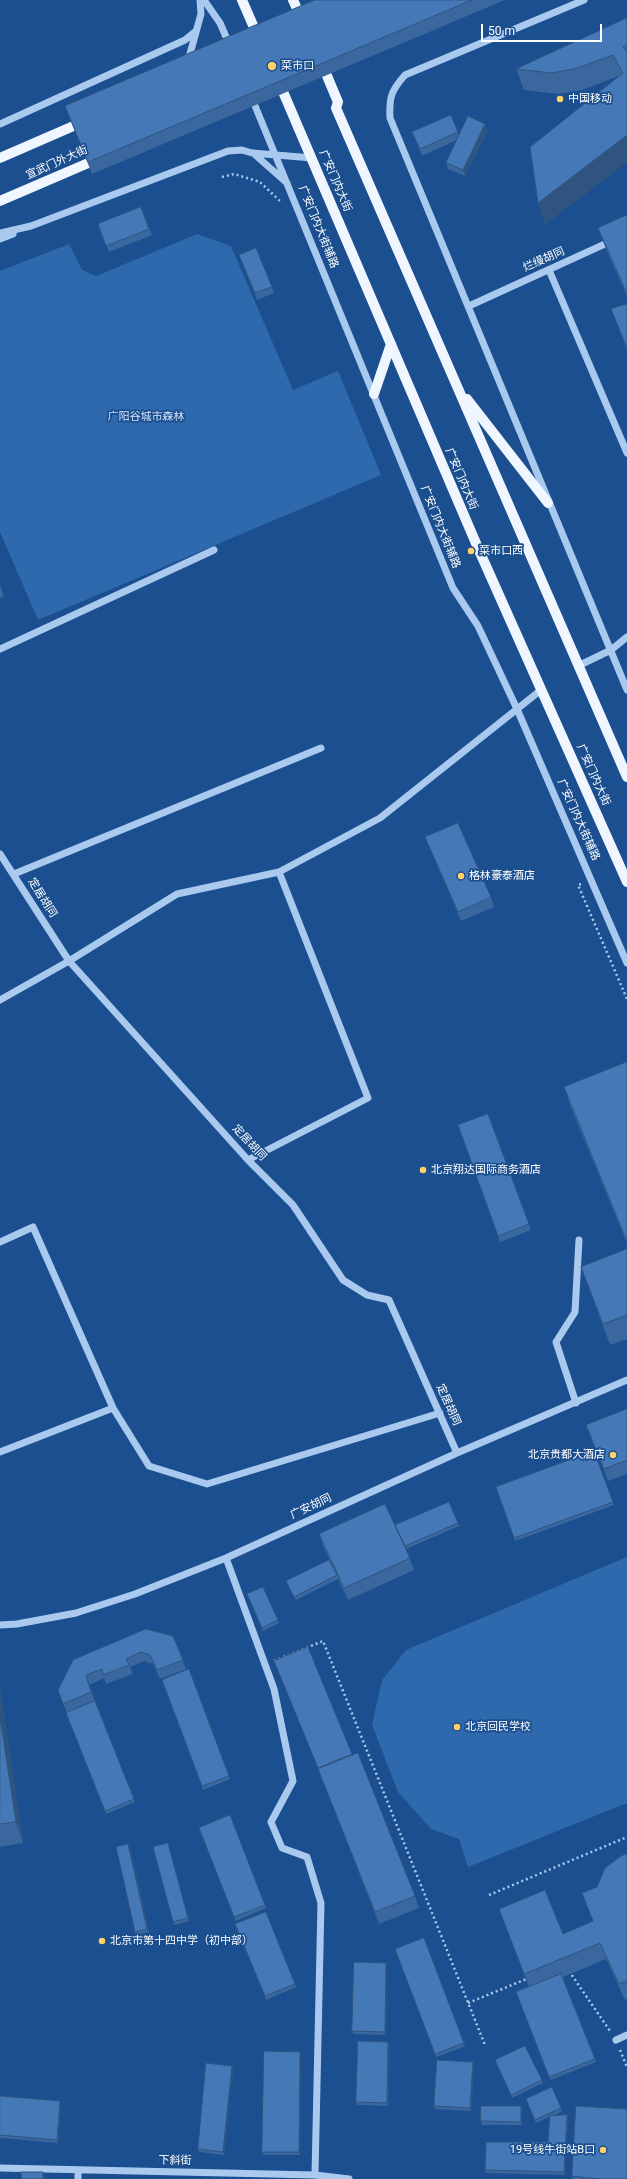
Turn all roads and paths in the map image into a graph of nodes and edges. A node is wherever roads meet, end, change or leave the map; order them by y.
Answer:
1 (200, 0) edge
2 (204, 0) edge
3 (242, 0) edge
4 (293, 0) edge
5 (584, 0) edge
6 (306, 28) edge
7 (196, 31) junction
8 (263, 47) edge
9 (317, 53) edge
10 (234, 55) edge
11 (273, 68) edge
12 (186, 70) edge
13 (249, 90) edge
14 (95, 116) edge
15 (0, 124) edge
16 (252, 153) junction
17 (106, 155) edge
18 (277, 155) junction
19 (0, 158) edge
20 (312, 158) junction
21 (222, 177) dead end
22 (288, 184) junction
23 (0, 201) edge
24 (284, 209) dead end
25 (31, 226) junction
26 (0, 233) edge
27 (627, 234) edge
28 (0, 239) edge
29 (549, 270) junction
30 (469, 306) junction
31 (391, 344) junction
32 (457, 386) junction
33 (374, 394) junction
34 (627, 453) edge
35 (548, 503) junction
36 (214, 550) dead end
37 (627, 637) edge
38 (0, 649) edge
39 (611, 650) junction
40 (580, 665) junction
41 (541, 690) junction
42 (627, 690) edge
43 (517, 709) junction
44 (321, 748) dead end
45 (627, 777) edge
46 (0, 854) edge
47 (279, 872) junction
48 (14, 874) junction
49 (627, 882) edge
50 (578, 885) dead end
51 (69, 961) junction
52 (627, 963) edge
53 (627, 999) edge
54 (0, 1000) edge
55 (248, 1160) junction
56 (579, 1240) dead end
57 (0, 1242) edge
58 (626, 1382) edge
59 (576, 1403) junction
60 (113, 1408) junction
61 (440, 1413) junction
62 (0, 1452) edge
63 (457, 1453) junction
64 (226, 1558) junction
65 (0, 1625) edge
66 (266, 1665) junction
67 (627, 1837) edge
68 (489, 1894) dead end
69 (568, 1970) edge
70 (534, 1976) edge
71 (468, 2003) junction
72 (627, 2035) edge
73 (616, 2040) junction
74 (485, 2045) dead end
75 (627, 2067) edge
76 (0, 2168) edge
77 (78, 2170) junction
78 (315, 2175) junction
79 (78, 2179) edge
80 (349, 2179) edge

1 - 7 street
2 - 10 street
3 - 8 main road
4 - 6 main road
5 - 30 street
7 - 12 street
7 - 15 street
9 - 32 main road
11 - 20 main road, 广安门内大街
13 - 18 street, 广安门内大街辅路
14 - 19 main road
16 - 18 street
16 - 22 street
16 - 25 street
17 - 23 main road, 宣武门外大街
18 - 20 street
18 - 22 street, 广安门内大街辅路
20 - 31 main road, 广安门内大街
21 - 24 path
22 - 33 street, 广安门内大街辅路
25 - 26 street
25 - 28 street
27 - 29 street, 烂缦胡同
29 - 30 street, 烂缦胡同
29 - 34 street
30 - 35 street
31 - 33 main road
31 - 41 main road, 广安门内大街
32 - 35 main road
32 - 40 main road
33 - 43 street, 广安门内大街辅路
35 - 39 street
36 - 38 street
37 - 39 street
39 - 40 street
39 - 42 street
40 - 45 main road
41 - 43 street
41 - 49 main road, 广安门内大街
43 - 47 street
43 - 52 street, 广安门内大街辅路
44 - 48 street
46 - 48 street, 定居胡同
47 - 51 street
47 - 55 street
48 - 51 street, 定居胡同
50 - 53 path
51 - 54 street
51 - 55 street, 定居胡同
55 - 61 street, 定居胡同
56 - 59 street
57 - 60 street
58 - 59 street, 广安胡同
59 - 63 street, 广安胡同
60 - 61 street
60 - 62 street
61 - 63 street, 定居胡同
63 - 64 street, 广安胡同
64 - 65 street, 广安胡同
64 - 66 street
66 - 71 path
66 - 78 street
67 - 68 path
69 - 73 path
70 - 71 path
71 - 74 path
72 - 73 street
73 - 75 path
76 - 77 street, 下斜街
77 - 78 street, 下斜街
77 - 79 street
78 - 80 street, 下斜街

